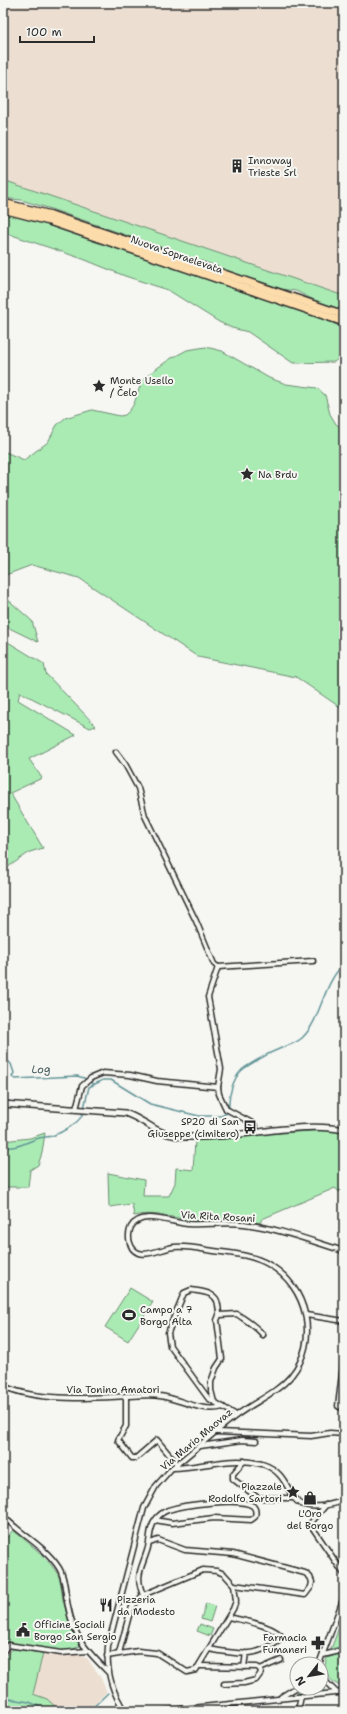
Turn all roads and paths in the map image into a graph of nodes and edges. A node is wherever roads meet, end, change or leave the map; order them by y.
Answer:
1 (3, 203) edge
2 (3, 209) edge
3 (344, 315) edge
4 (344, 322) edge
5 (116, 752) dead end
6 (313, 961) dead end
7 (218, 968) junction
8 (218, 1087) junction
9 (3, 1104) edge
10 (76, 1109) junction
11 (344, 1130) edge
12 (258, 1132) junction
13 (130, 1242) joint
14 (344, 1251) edge
15 (220, 1315) junction
16 (306, 1315) junction
17 (344, 1321) edge
18 (263, 1335) dead end
19 (344, 1358) edge
20 (3, 1386) edge
21 (126, 1396) junction
22 (214, 1402) junction
23 (223, 1407) junction
24 (344, 1409) edge
25 (236, 1415) junction
26 (217, 1432) junction
27 (344, 1434) edge
28 (256, 1441) dead end
29 (200, 1446) junction
30 (244, 1461) junction
31 (177, 1464) junction
32 (172, 1468) junction
33 (293, 1498) junction
34 (344, 1501) edge
35 (326, 1505) junction
36 (3, 1516) edge
37 (155, 1520) junction
38 (150, 1543) junction
39 (344, 1574) edge
40 (234, 1585) junction
41 (143, 1595) junction
42 (344, 1597) edge
43 (229, 1617) junction
44 (209, 1649) junction
45 (344, 1650) edge
46 (87, 1651) junction
47 (3, 1652) edge
48 (119, 1653) junction
49 (246, 1653) junction
50 (323, 1655) joint
51 (107, 1656) junction
52 (281, 1660) dead end
53 (200, 1666) junction
54 (244, 1667) junction
55 (260, 1669) junction
56 (108, 1673) junction
57 (224, 1684) dead end
58 (329, 1685) edge
59 (289, 1692) edge
60 (344, 1692) edge
61 (337, 1693) junction
62 (329, 1694) edge
63 (301, 1696) joint
64 (277, 1699) junction
65 (191, 1709) edge
66 (125, 1711) edge
67 (164, 1711) edge
68 (295, 1711) edge

1 - 3 highway, Nuova Sopraelevata
2 - 4 highway, Nuova Sopraelevata
5 - 7 street
6 - 7 street
7 - 8 street
8 - 10 street
8 - 12 street
9 - 10 street
10 - 12 street
11 - 12 street
13 - 14 street, Via Rita Rosani
13 - 16 street, Via Mario Maovaz
15 - 18 street
15 - 22 street
15 - 22 street
16 - 17 street
16 - 25 street, Via Mario Maovaz
19 - 24 street
20 - 21 street, Via Tonino Amatori
21 - 23 street, Via Tonino Amatori
21 - 31 street
22 - 23 street
23 - 25 street
25 - 26 street, Via Mario Maovaz
26 - 27 street
26 - 29 street, Via Mario Maovaz
28 - 29 street
29 - 31 street, Via Mario Maovaz
30 - 32 street
30 - 33 street
30 - 33 street
31 - 32 street, Via Mario Maovaz
32 - 51 street, Via Mario Maovaz
33 - 35 street
34 - 35 street
35 - 39 street
36 - 46 street
37 - 37 street
37 - 38 street
38 - 40 street
38 - 41 street
40 - 41 street
40 - 43 street
41 - 48 street
42 - 50 street
43 - 44 street
43 - 49 street
44 - 49 street
44 - 53 street
45 - 50 street
46 - 47 street
46 - 56 street
48 - 51 street
48 - 53 street
49 - 54 street
51 - 56 street, Via Mario Maovaz
52 - 55 street
53 - 54 street
54 - 55 street
55 - 57 street
56 - 66 street, Via Mario Maovaz
58 - 61 street
59 - 64 street
60 - 61 street
61 - 62 street
63 - 64 street
63 - 68 street
64 - 65 street
65 - 67 street

